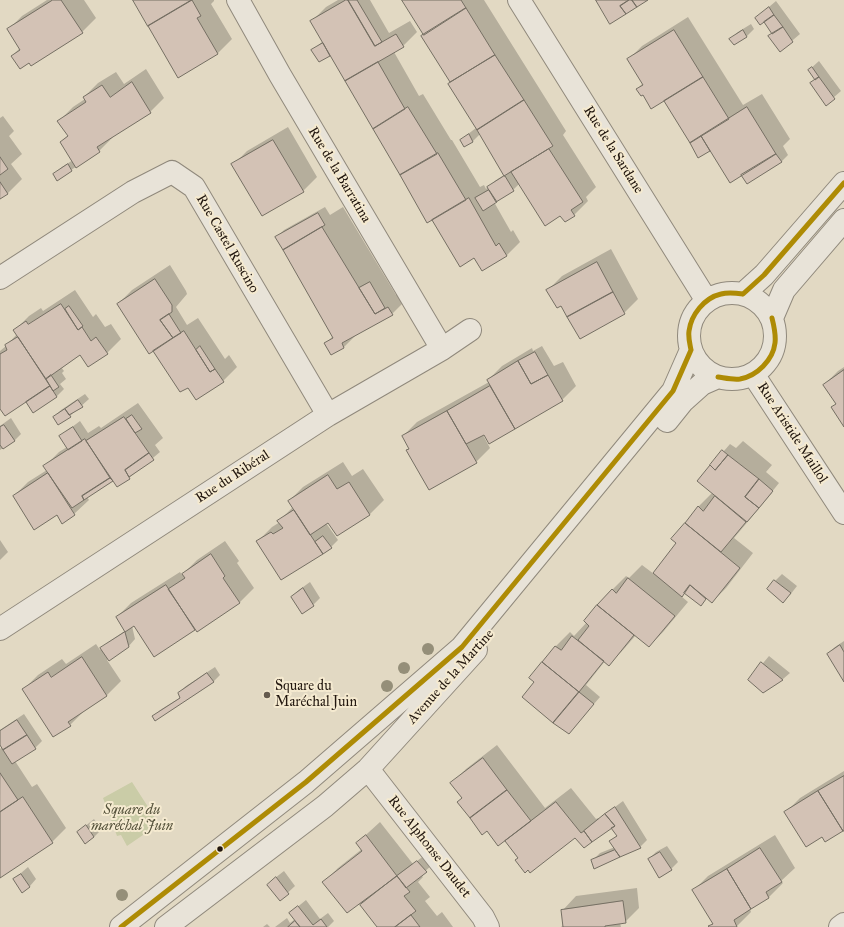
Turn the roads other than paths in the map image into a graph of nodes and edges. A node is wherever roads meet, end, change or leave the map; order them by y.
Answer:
1 (238, 0) edge
2 (519, 0) edge
3 (844, 183) edge
4 (844, 220) edge
5 (0, 278) edge
6 (742, 294) junction
7 (707, 301) junction
8 (772, 318) junction
9 (470, 330) dead end
10 (442, 349) junction
11 (692, 350) junction
12 (753, 374) junction
13 (718, 377) junction
14 (328, 415) junction
15 (844, 513) edge
16 (0, 629) edge
17 (368, 769) junction
18 (844, 924) edge
19 (121, 927) edge
20 (166, 927) edge
21 (488, 927) edge
22 (840, 927) edge

1 - 10 street, Rue de la Barratina
2 - 7 street, Rue de la Sardane
3 - 6 street
4 - 8 street
5 - 14 street, Rue Castel Ruscino
6 - 7 street
6 - 8 street
7 - 11 street
8 - 12 street
9 - 10 street, Rue du Ribéral
10 - 14 street, Rue du Ribéral
11 - 13 street
11 - 19 street, Avenue de la Martine
12 - 13 street
12 - 15 street, Rue Aristide Maillol
13 - 17 street, Avenue de la Martine
14 - 16 street, Rue du Ribéral
17 - 20 street, Avenue de la Martine
17 - 21 street, Rue Alphonse Daudet
18 - 22 street

